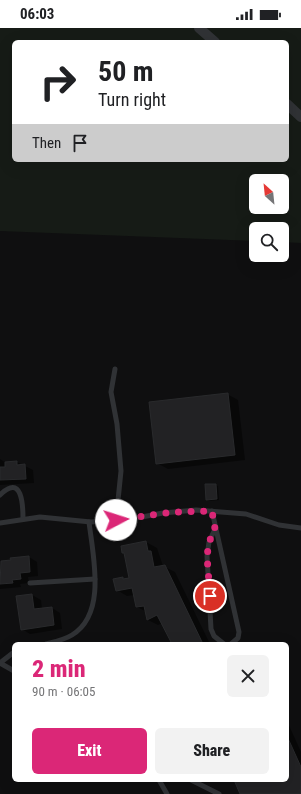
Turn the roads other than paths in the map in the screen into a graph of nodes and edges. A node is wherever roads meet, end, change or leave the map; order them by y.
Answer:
1 (199, 28) edge
2 (213, 40) edge
3 (289, 106) edge
4 (301, 117) edge
5 (115, 369) dead end
6 (0, 494) edge
7 (212, 511) junction
8 (23, 519) junction
9 (116, 520) junction
10 (89, 522) junction
11 (0, 524) edge
12 (301, 528) edge
13 (215, 529) junction
14 (94, 579) junction
15 (30, 583) dead end
16 (54, 642) edge
17 (222, 642) edge
18 (233, 642) edge
19 (12, 654) edge
20 (0, 663) edge
21 (12, 670) edge
22 (160, 782) edge
23 (196, 782) edge
24 (168, 794) edge
25 (220, 794) edge

1 - 2 street
3 - 4 street
5 - 9 lane
6 - 8 lane
7 - 9 lane
7 - 12 lane
7 - 13 lane
8 - 10 lane
8 - 11 lane
9 - 10 lane
10 - 14 lane
13 - 17 lane
13 - 18 lane
14 - 15 lane
14 - 16 lane
19 - 20 lane
20 - 21 lane
22 - 24 lane
23 - 25 lane

